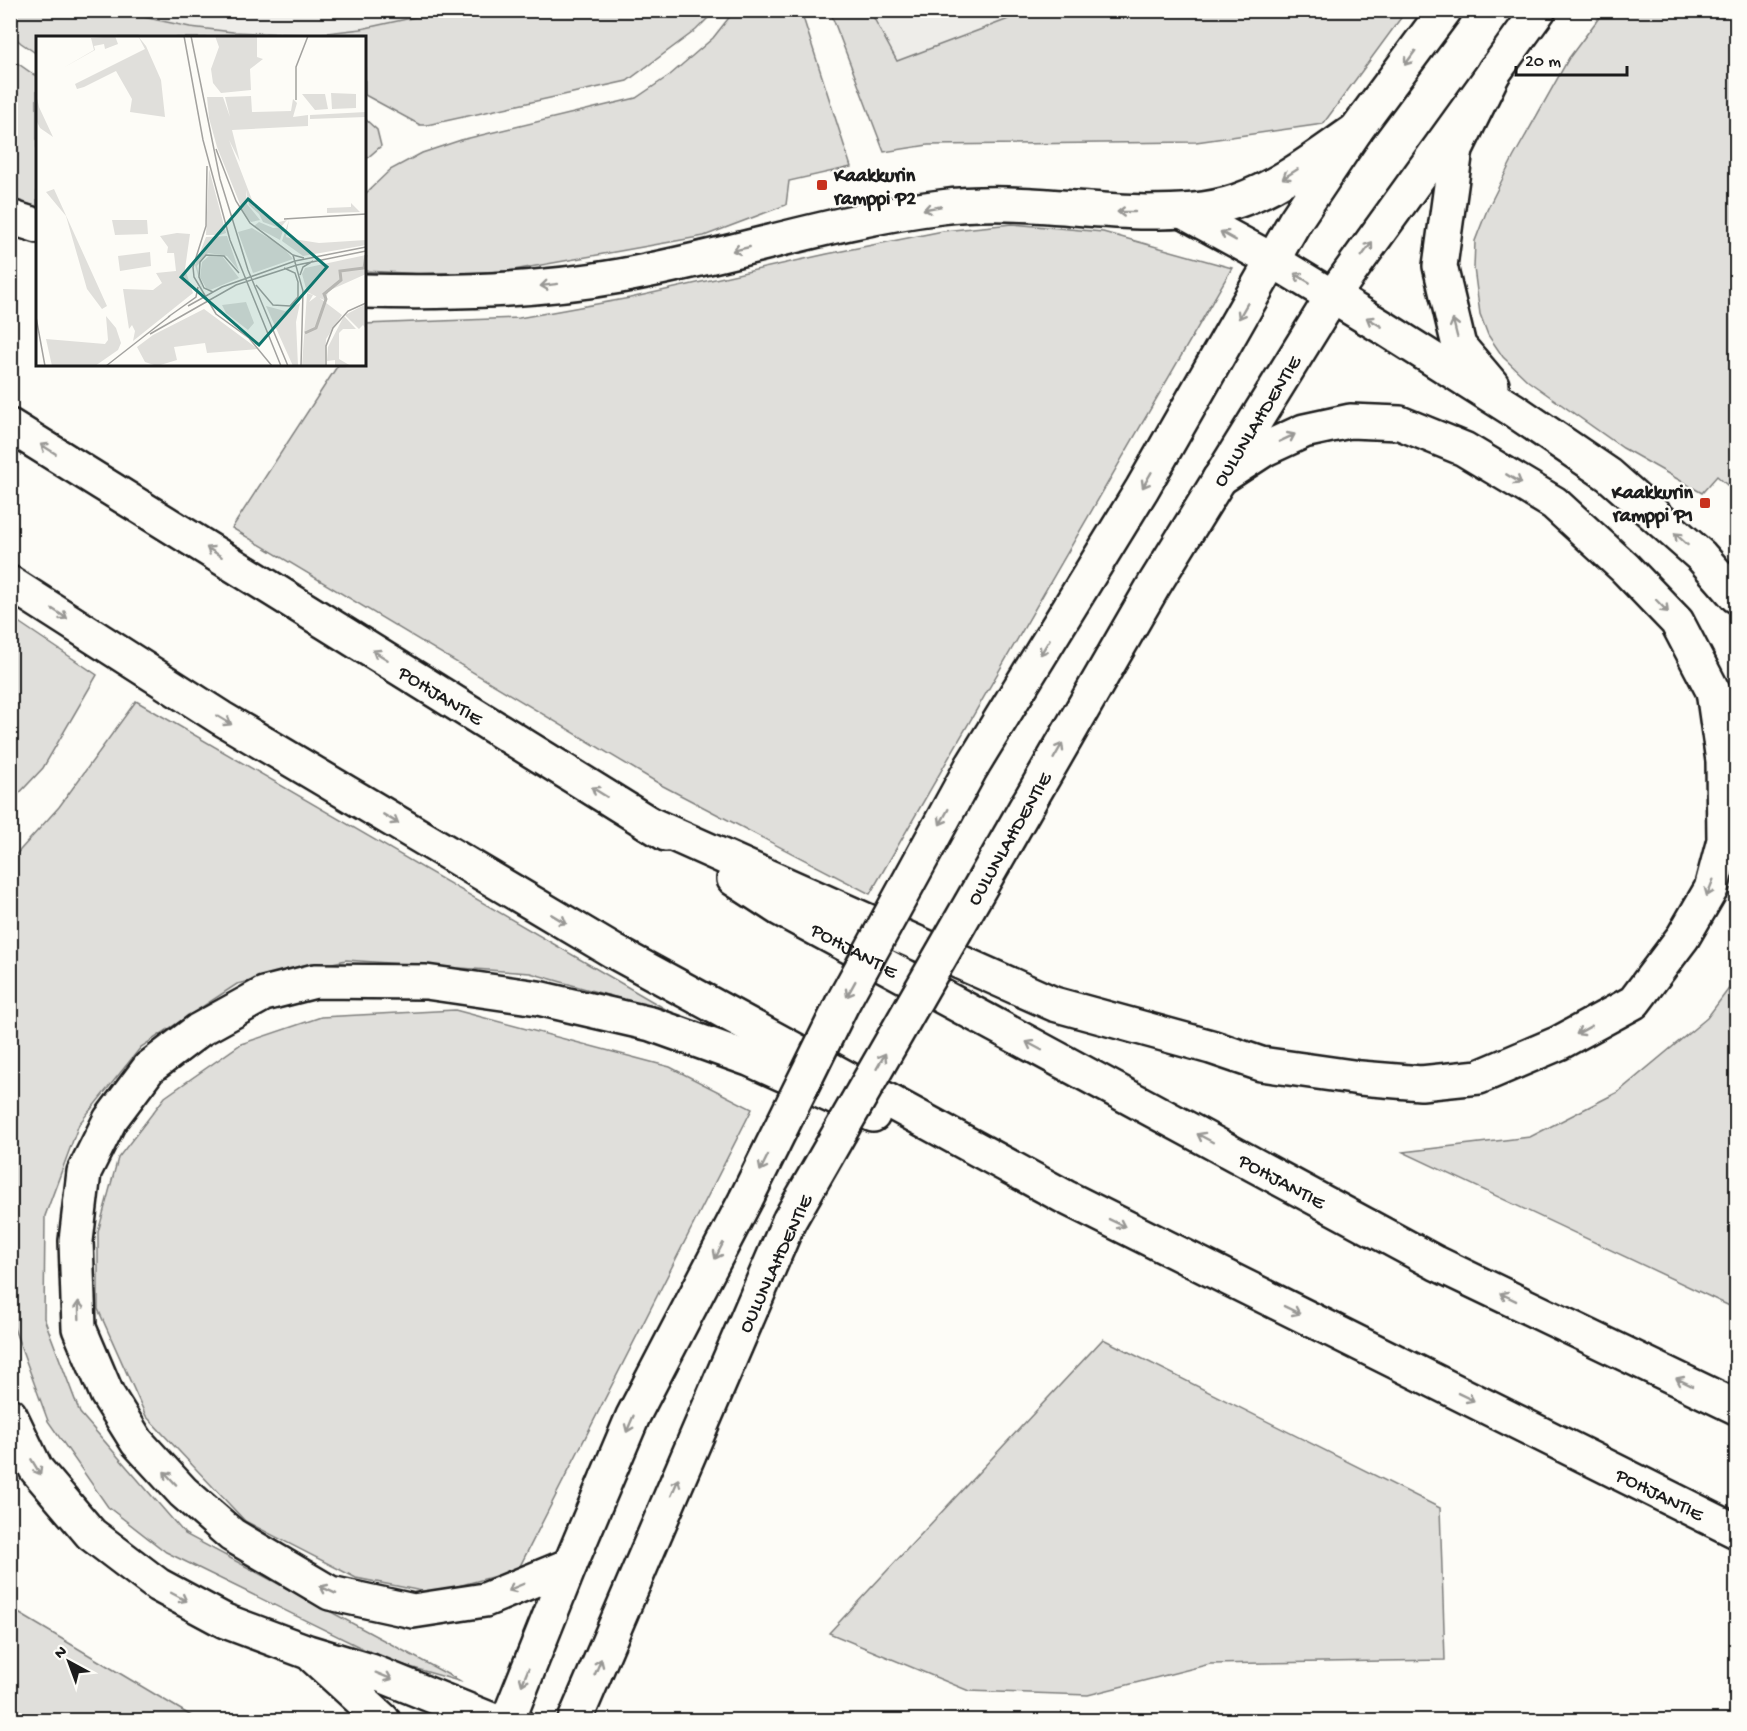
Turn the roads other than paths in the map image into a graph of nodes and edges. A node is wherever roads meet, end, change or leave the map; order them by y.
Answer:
1 (1445, 10) edge
2 (1539, 10) edge
3 (1495, 70) junction
4 (1356, 130) junction
5 (1184, 212) junction
6 (10, 217) edge
7 (36, 225) edge
8 (1272, 260) junction
9 (366, 291) edge
10 (1332, 297) junction
11 (1512, 409) junction
12 (10, 426) edge
13 (1219, 479) junction
14 (10, 583) edge
15 (1737, 596) edge
16 (648, 823) junction
17 (1065, 1197) junction
18 (1737, 1407) edge
19 (10, 1415) edge
20 (1737, 1531) edge
21 (570, 1565) junction
22 (308, 1652) junction
23 (383, 1720) edge
24 (492, 1720) edge
25 (508, 1720) edge
26 (575, 1720) edge

1 -> 4 main road
2 - 3 main road, OULUNLAHDENTIE
10 -> 3 main road, OULUNLAHDENTIE
11 -> 3 main road
4 -> 5 main road
4 - 8 main road
8 -> 5 main road
5 -> 9 main road
6 - 7 main road
10 -> 8 main road
8 -> 21 main road, bridge
11 -> 10 main road
10 - 13 main road, OULUNLAHDENTIE
15 -> 11 main road
16 -> 12 main road, POHJANTIE
13 -> 16 main road
26 -> 13 main road, OULUNLAHDENTIE, bridge
14 -> 17 main road, POHJANTIE
18 -> 16 main road, POHJANTIE
17 -> 20 main road, POHJANTIE
21 -> 17 main road
19 -> 22 main road
21 -> 25 main road
22 - 23 main road
22 -> 24 main road

